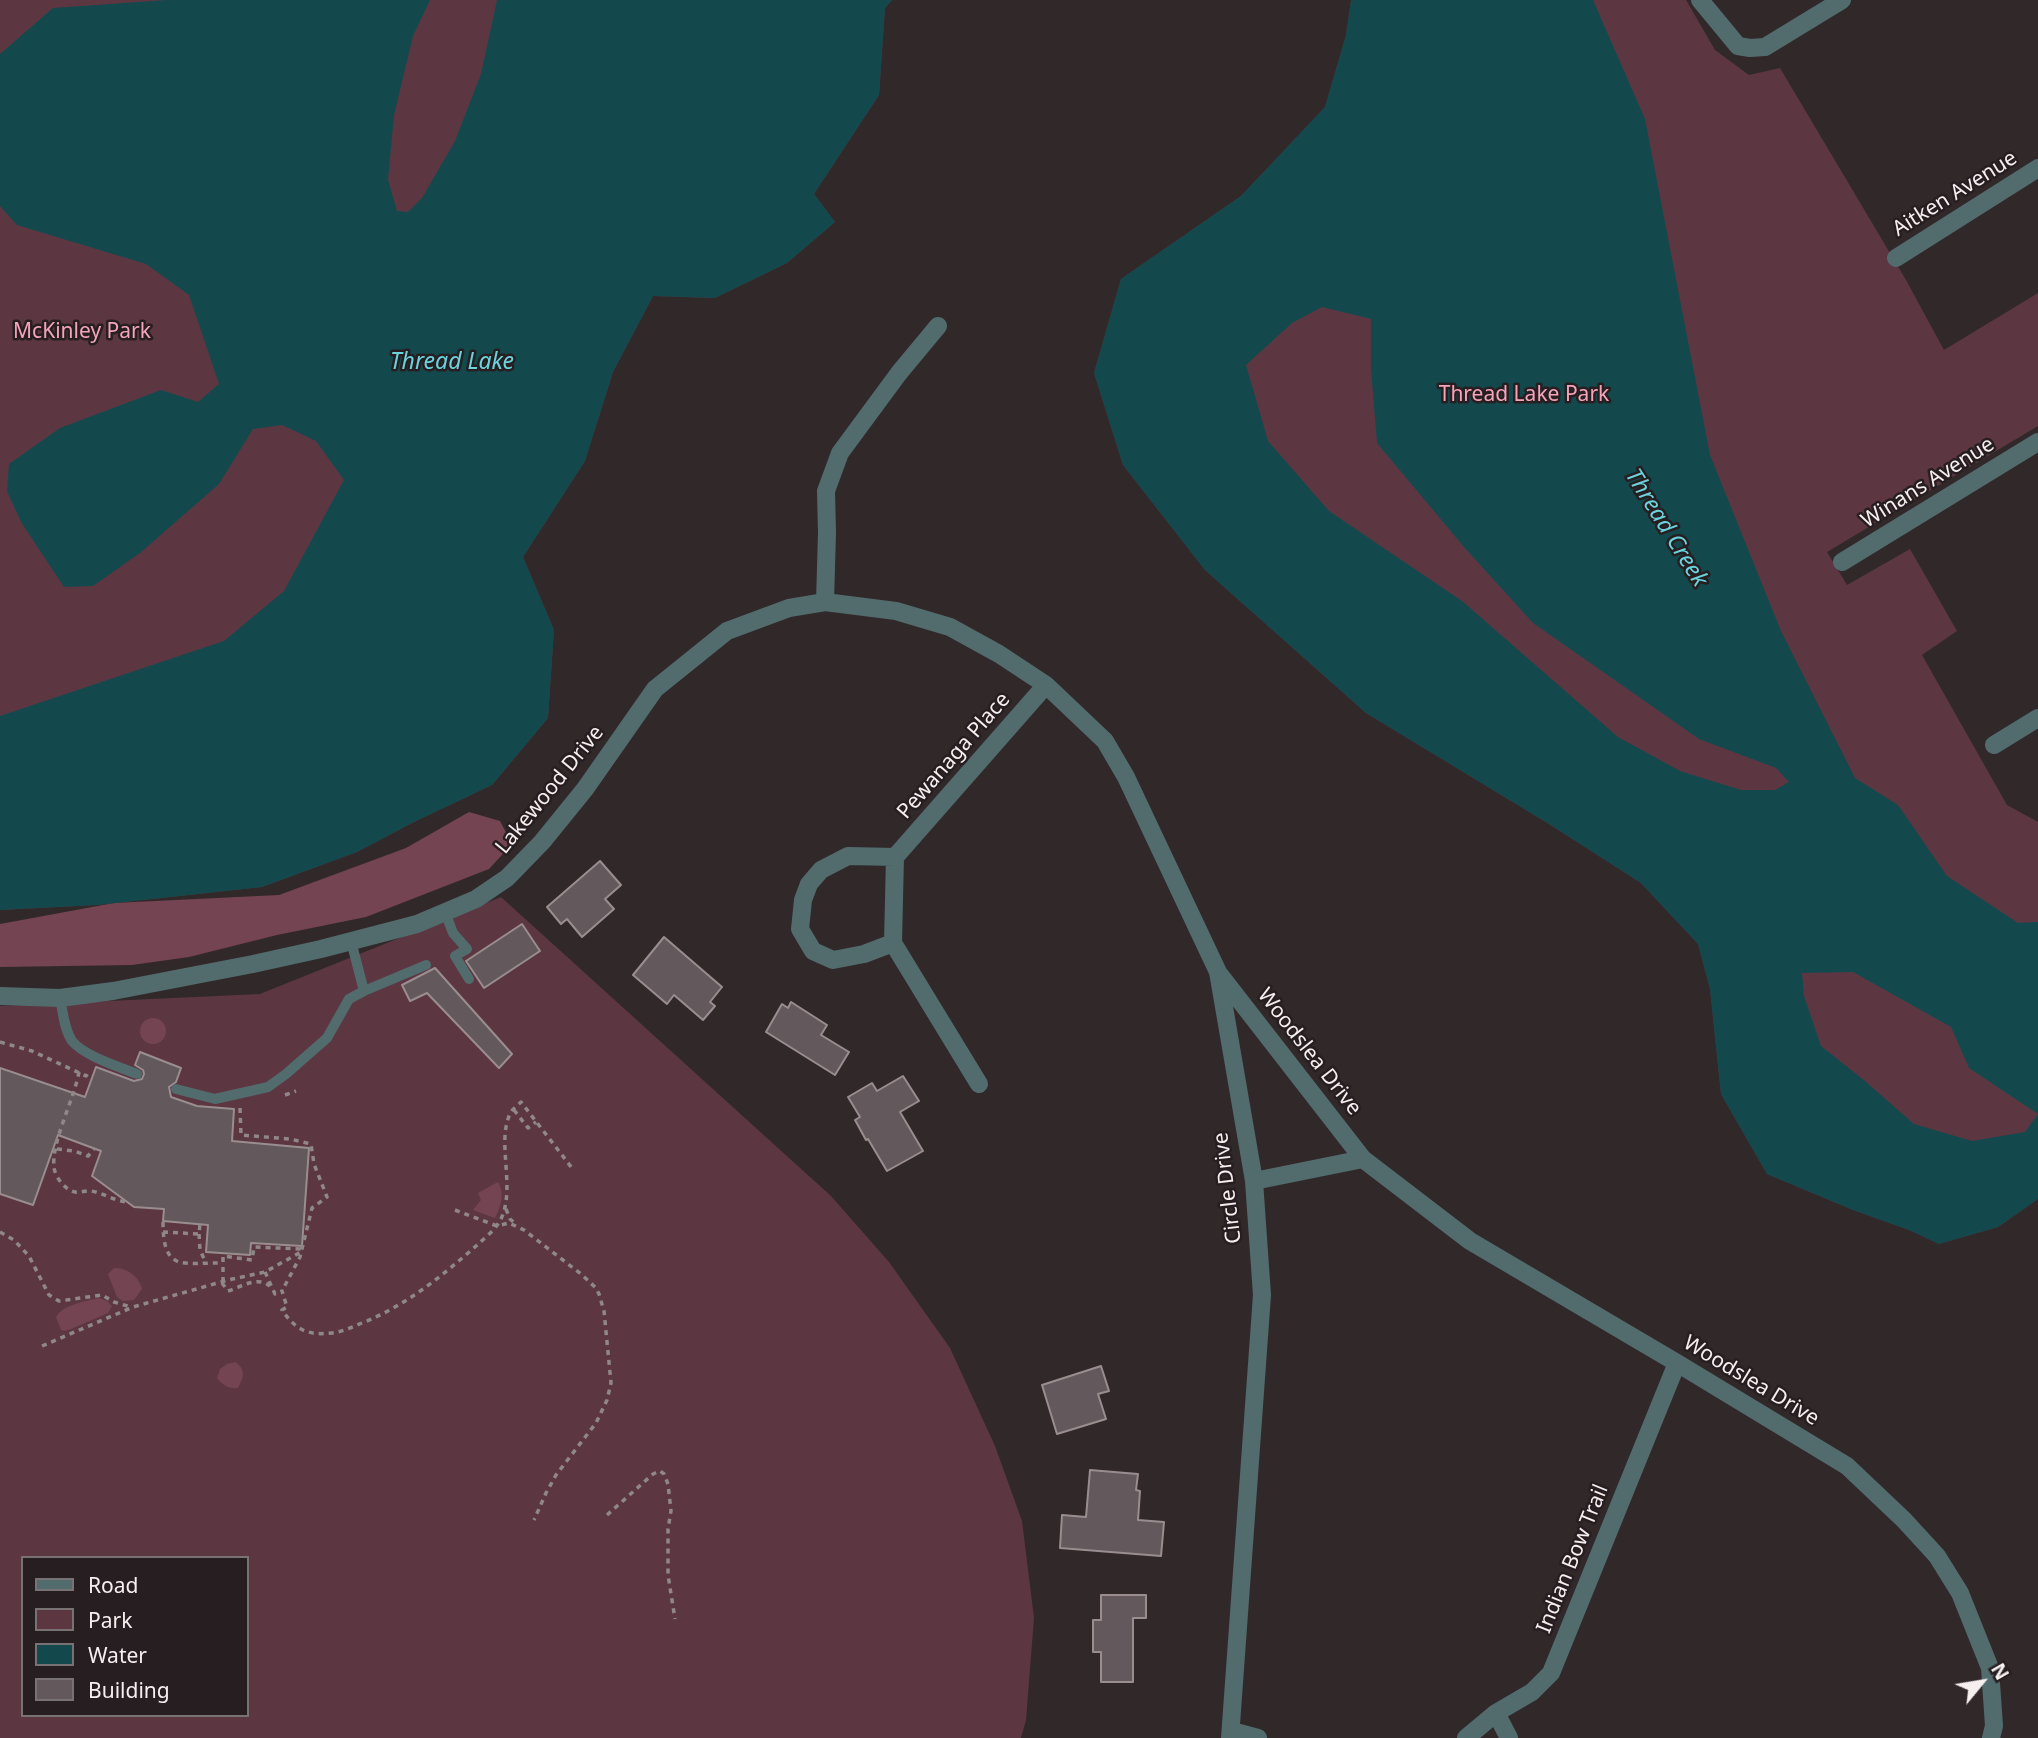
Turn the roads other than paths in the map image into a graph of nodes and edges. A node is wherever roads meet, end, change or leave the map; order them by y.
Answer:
1 (1700, 0) edge
2 (1842, 0) edge
3 (2038, 168) edge
4 (1896, 258) dead end
5 (938, 326) dead end
6 (2038, 442) edge
7 (1842, 562) dead end
8 (825, 602) junction
9 (1046, 685) junction
10 (2038, 718) edge
11 (1994, 745) dead end
12 (895, 857) junction
13 (445, 912) junction
14 (351, 941) junction
15 (893, 943) junction
16 (426, 965) dead end
17 (1218, 972) junction
18 (469, 979) dead end
19 (364, 991) junction
20 (0, 996) edge
21 (60, 998) junction
22 (137, 1074) dead end
23 (979, 1084) dead end
24 (177, 1088) dead end
25 (1363, 1159) junction
26 (1254, 1181) junction
27 (1677, 1363) junction
28 (1496, 1713) junction
29 (1231, 1735) edge
30 (1258, 1738) edge
31 (1466, 1738) edge
32 (1508, 1738) edge
33 (1991, 1738) edge

1 - 2 street
3 - 4 street, Aitken Avenue
5 - 8 street
6 - 7 street, Winans Avenue
8 - 9 street, Lakewood Drive
8 - 13 street, Lakewood Drive
9 - 12 street, Pewanaga Place
9 - 17 street, Circle Drive
10 - 11 street
12 - 15 street
12 - 15 street
13 - 14 street, Lakewood Drive
13 - 18 lane
14 - 19 lane
14 - 21 street, Lakewood Drive
15 - 23 street
16 - 19 lane
17 - 25 street, Woodslea Drive
17 - 26 street, Circle Drive
19 - 24 lane
20 - 21 street, Lakewood Drive
21 - 22 lane
25 - 26 street
25 - 27 street, Woodslea Drive
26 - 29 street, Circle Drive
27 - 28 street, Indian Bow Trail
27 - 33 street, Woodslea Drive
28 - 31 street, Indian Bow Trail
28 - 32 street
29 - 30 street

